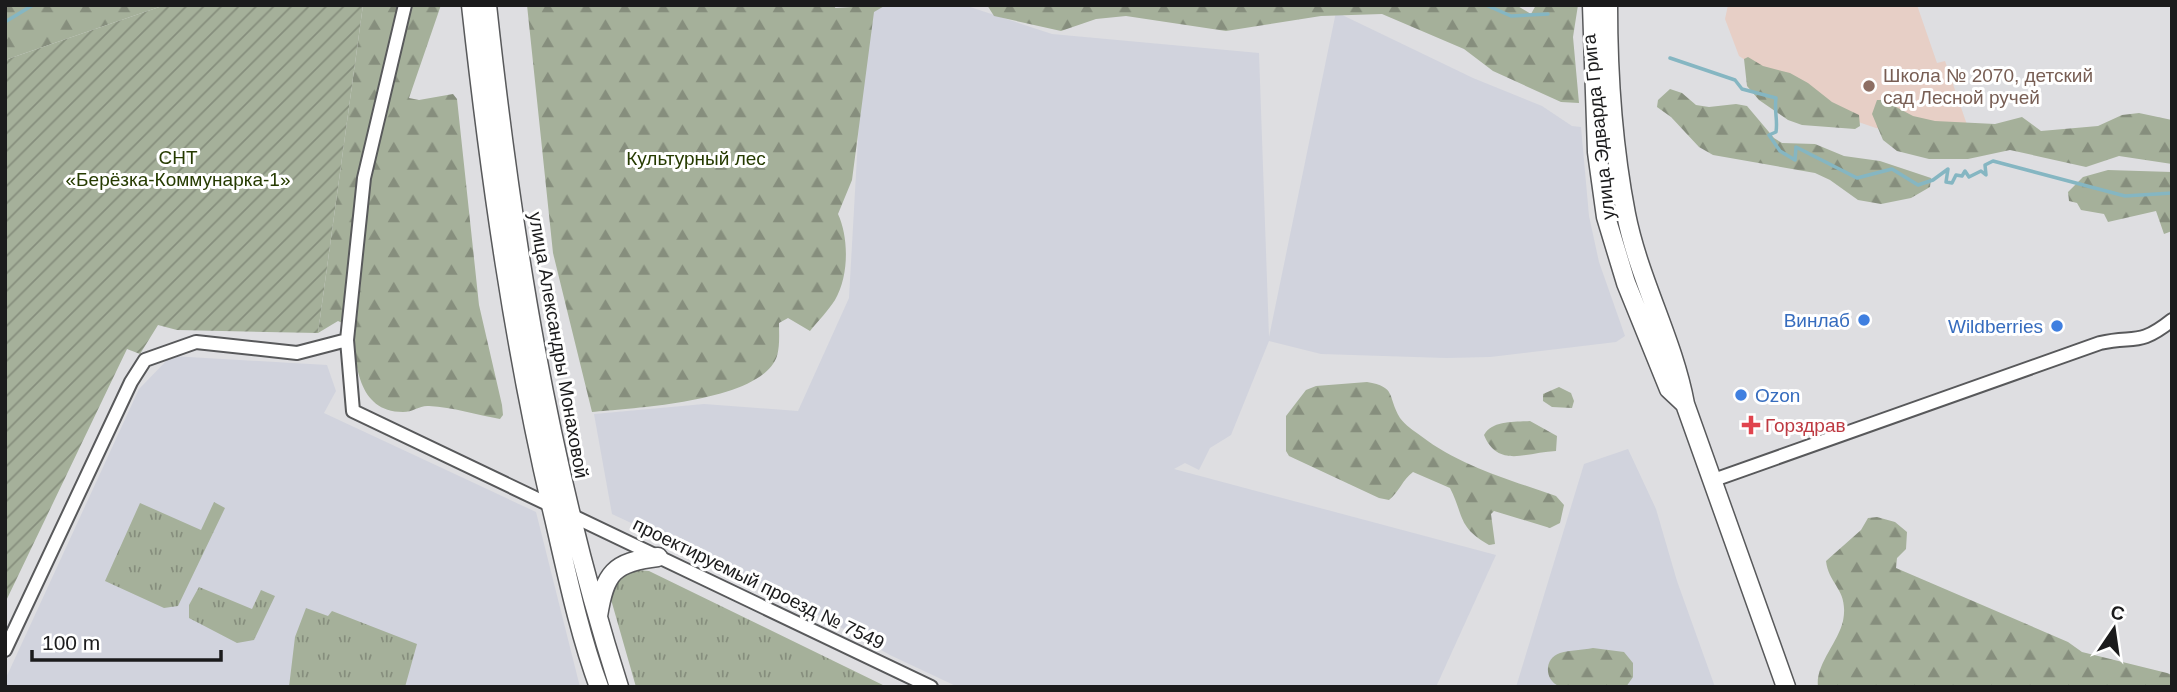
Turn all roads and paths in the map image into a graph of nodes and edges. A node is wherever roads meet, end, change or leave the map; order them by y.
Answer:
1 (405, 5) edge
2 (471, 5) edge
3 (487, 5) edge
4 (1602, 6) edge
5 (2172, 320) edge
6 (347, 340) junction
7 (1711, 481) junction
8 (551, 505) junction
9 (569, 514) junction
10 (658, 557) junction
11 (598, 620) junction
12 (5, 650) edge
13 (599, 687) edge
14 (619, 687) edge
15 (932, 687) edge
16 (1786, 687) edge

1 - 6 street
2 - 8 main road, улица Александры Монаховой
3 - 9 main road, улица Александры Монаховой
4 - 7 main road, улица Эдварда Грига
5 - 7 street
6 - 8 street, проектируемый проезд № 7549
6 - 12 street
7 - 16 main road, улица Эдварда Грига
8 - 9 street, проектируемый проезд № 7549
8 - 13 main road, улица Александры Монаховой
9 - 10 street, проектируемый проезд № 7549
9 - 11 main road, улица Александры Монаховой
10 - 11 main road
10 - 15 street, проектируемый проезд № 7549
11 - 14 main road, улица Александры Монаховой

